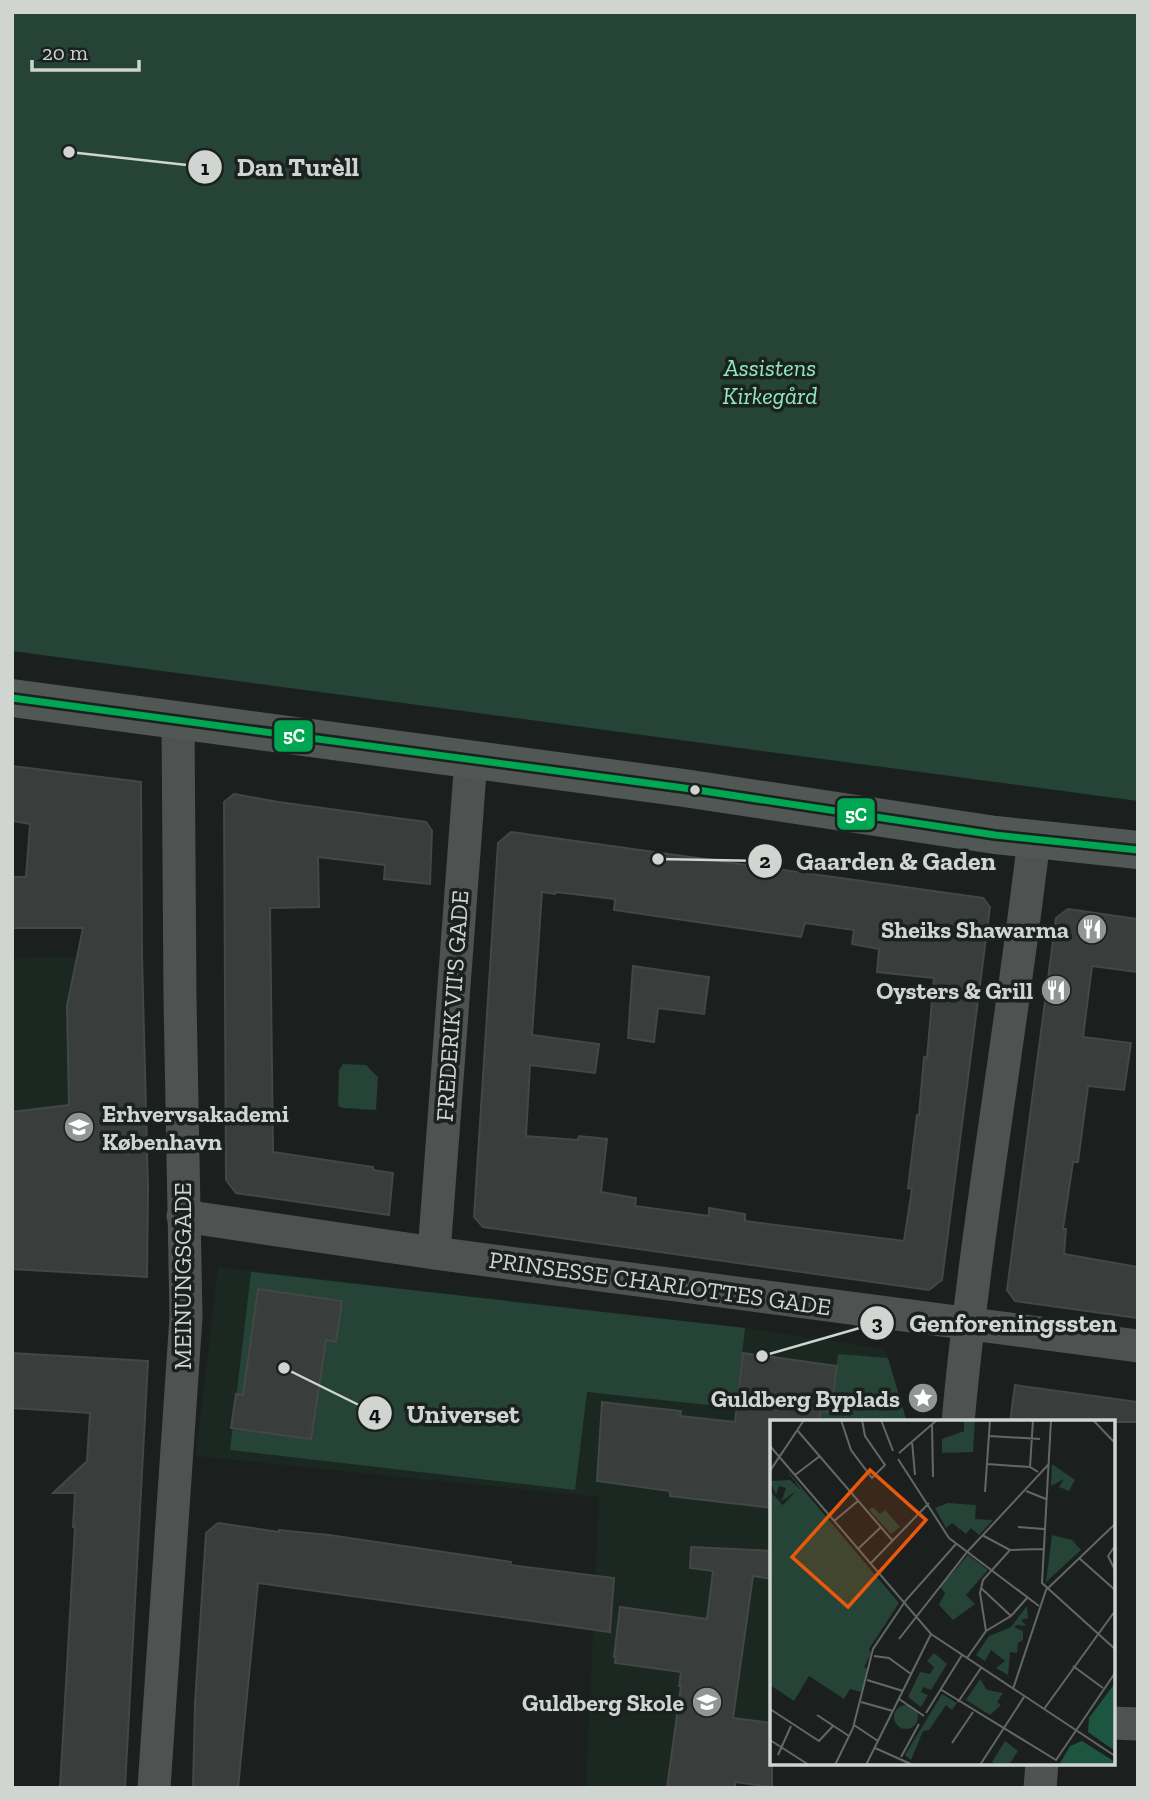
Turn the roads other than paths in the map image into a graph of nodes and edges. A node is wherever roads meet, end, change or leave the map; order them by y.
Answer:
1 (12, 698) edge
2 (178, 721) junction
3 (471, 760) junction
4 (1034, 839) junction
5 (1138, 850) edge
6 (183, 1216) junction
7 (434, 1253) junction
8 (967, 1324) junction
9 (1138, 1346) edge
10 (958, 1420) edge
11 (1115, 1723) edge
12 (1138, 1724) edge
13 (1042, 1765) edge
14 (154, 1788) edge
15 (1040, 1788) edge

1 - 2 street
2 - 3 street
2 - 6 street, MEINUNGSGADE
3 - 4 street
3 - 7 street, FREDERIK VII'S GADE
4 - 5 street
4 - 8 street
6 - 7 street, PRINSESSE CHARLOTTES GADE
6 - 14 street, MEINUNGSGADE
7 - 8 street, PRINSESSE CHARLOTTES GADE
8 - 9 street, PRINSESSE CHARLOTTES GADE
8 - 10 street
11 - 12 street
13 - 15 street

